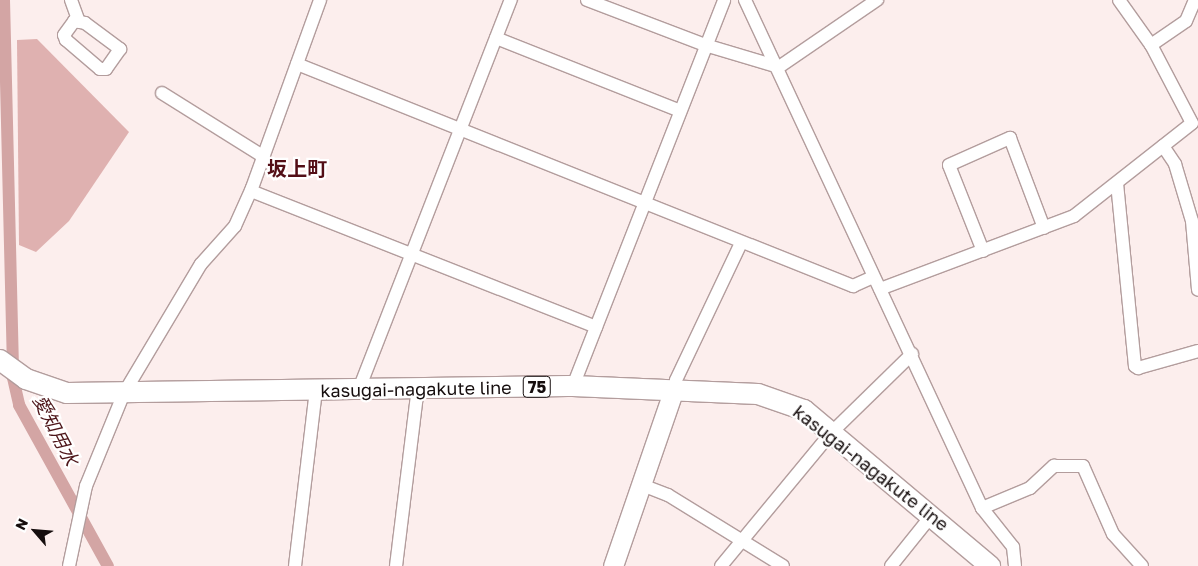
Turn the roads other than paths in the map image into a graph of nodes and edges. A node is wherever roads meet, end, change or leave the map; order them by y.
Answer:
1 (71, 0) edge
2 (319, 0) edge
3 (511, 0) edge
4 (587, 0) edge
5 (724, 0) edge
6 (745, 0) edge
7 (877, 0) edge
8 (1119, 0) edge
9 (1195, 0) edge
10 (79, 22) dead end
11 (496, 38) junction
12 (705, 45) junction
13 (1151, 45) junction
14 (297, 64) junction
15 (778, 67) junction
16 (162, 93) dead end
17 (680, 111) junction
18 (461, 131) junction
19 (1163, 146) junction
20 (264, 157) junction
21 (1117, 183) junction
22 (251, 192) junction
23 (645, 204) junction
24 (1044, 228) junction
25 (741, 243) junction
26 (983, 251) junction
27 (412, 255) junction
28 (873, 277) junction
29 (880, 289) junction
30 (1198, 290) edge
31 (596, 327) junction
32 (1198, 351) edge
33 (912, 354) junction
34 (0, 360) edge
35 (574, 386) junction
36 (418, 388) junction
37 (359, 389) junction
38 (674, 389) junction
39 (316, 390) junction
40 (124, 393) junction
41 (832, 432) junction
42 (642, 485) junction
43 (982, 508) junction
44 (932, 515) junction
45 (741, 542) junction
46 (69, 566) edge
47 (296, 566) edge
48 (396, 566) edge
49 (613, 566) edge
50 (722, 566) edge
51 (783, 566) edge
52 (890, 566) edge
53 (990, 566) edge
54 (1015, 566) edge
55 (1142, 566) edge

1 - 10 street
2 - 14 street
3 - 11 street
4 - 12 street
5 - 12 street
6 - 15 street
7 - 15 street
8 - 13 street
9 - 13 street
11 - 17 street
11 - 18 street
12 - 15 street
12 - 17 street
13 - 19 street
14 - 18 street
14 - 20 street
15 - 28 street
16 - 20 street
17 - 23 street
18 - 23 street
18 - 27 street
19 - 21 street
19 - 30 street
20 - 22 street
21 - 24 street
21 - 32 street
22 - 27 street
22 - 40 street
23 - 25 street
23 - 31 street
24 - 26 street
24 - 26 street
25 - 28 street
25 - 38 street
26 - 29 street
27 - 31 street
27 - 37 street
28 - 29 street
29 - 33 street
31 - 35 street
33 - 41 street
33 - 43 street
34 - 40 main road, kasugai-nagakute line / 75
35 - 36 main road, kasugai-nagakute line / 75
35 - 38 main road, kasugai-nagakute line / 75
36 - 37 main road, kasugai-nagakute line / 75
36 - 48 street
37 - 39 main road, kasugai-nagakute line / 75
38 - 41 main road, kasugai-nagakute line / 75
38 - 42 street
39 - 40 main road, kasugai-nagakute line / 75
39 - 47 street
40 - 46 street
41 - 44 main road, kasugai-nagakute line / 75
41 - 45 street
42 - 45 street
42 - 49 street
43 - 54 street
43 - 55 street
44 - 52 street
44 - 53 main road, kasugai-nagakute line / 75
45 - 50 street
45 - 51 street

